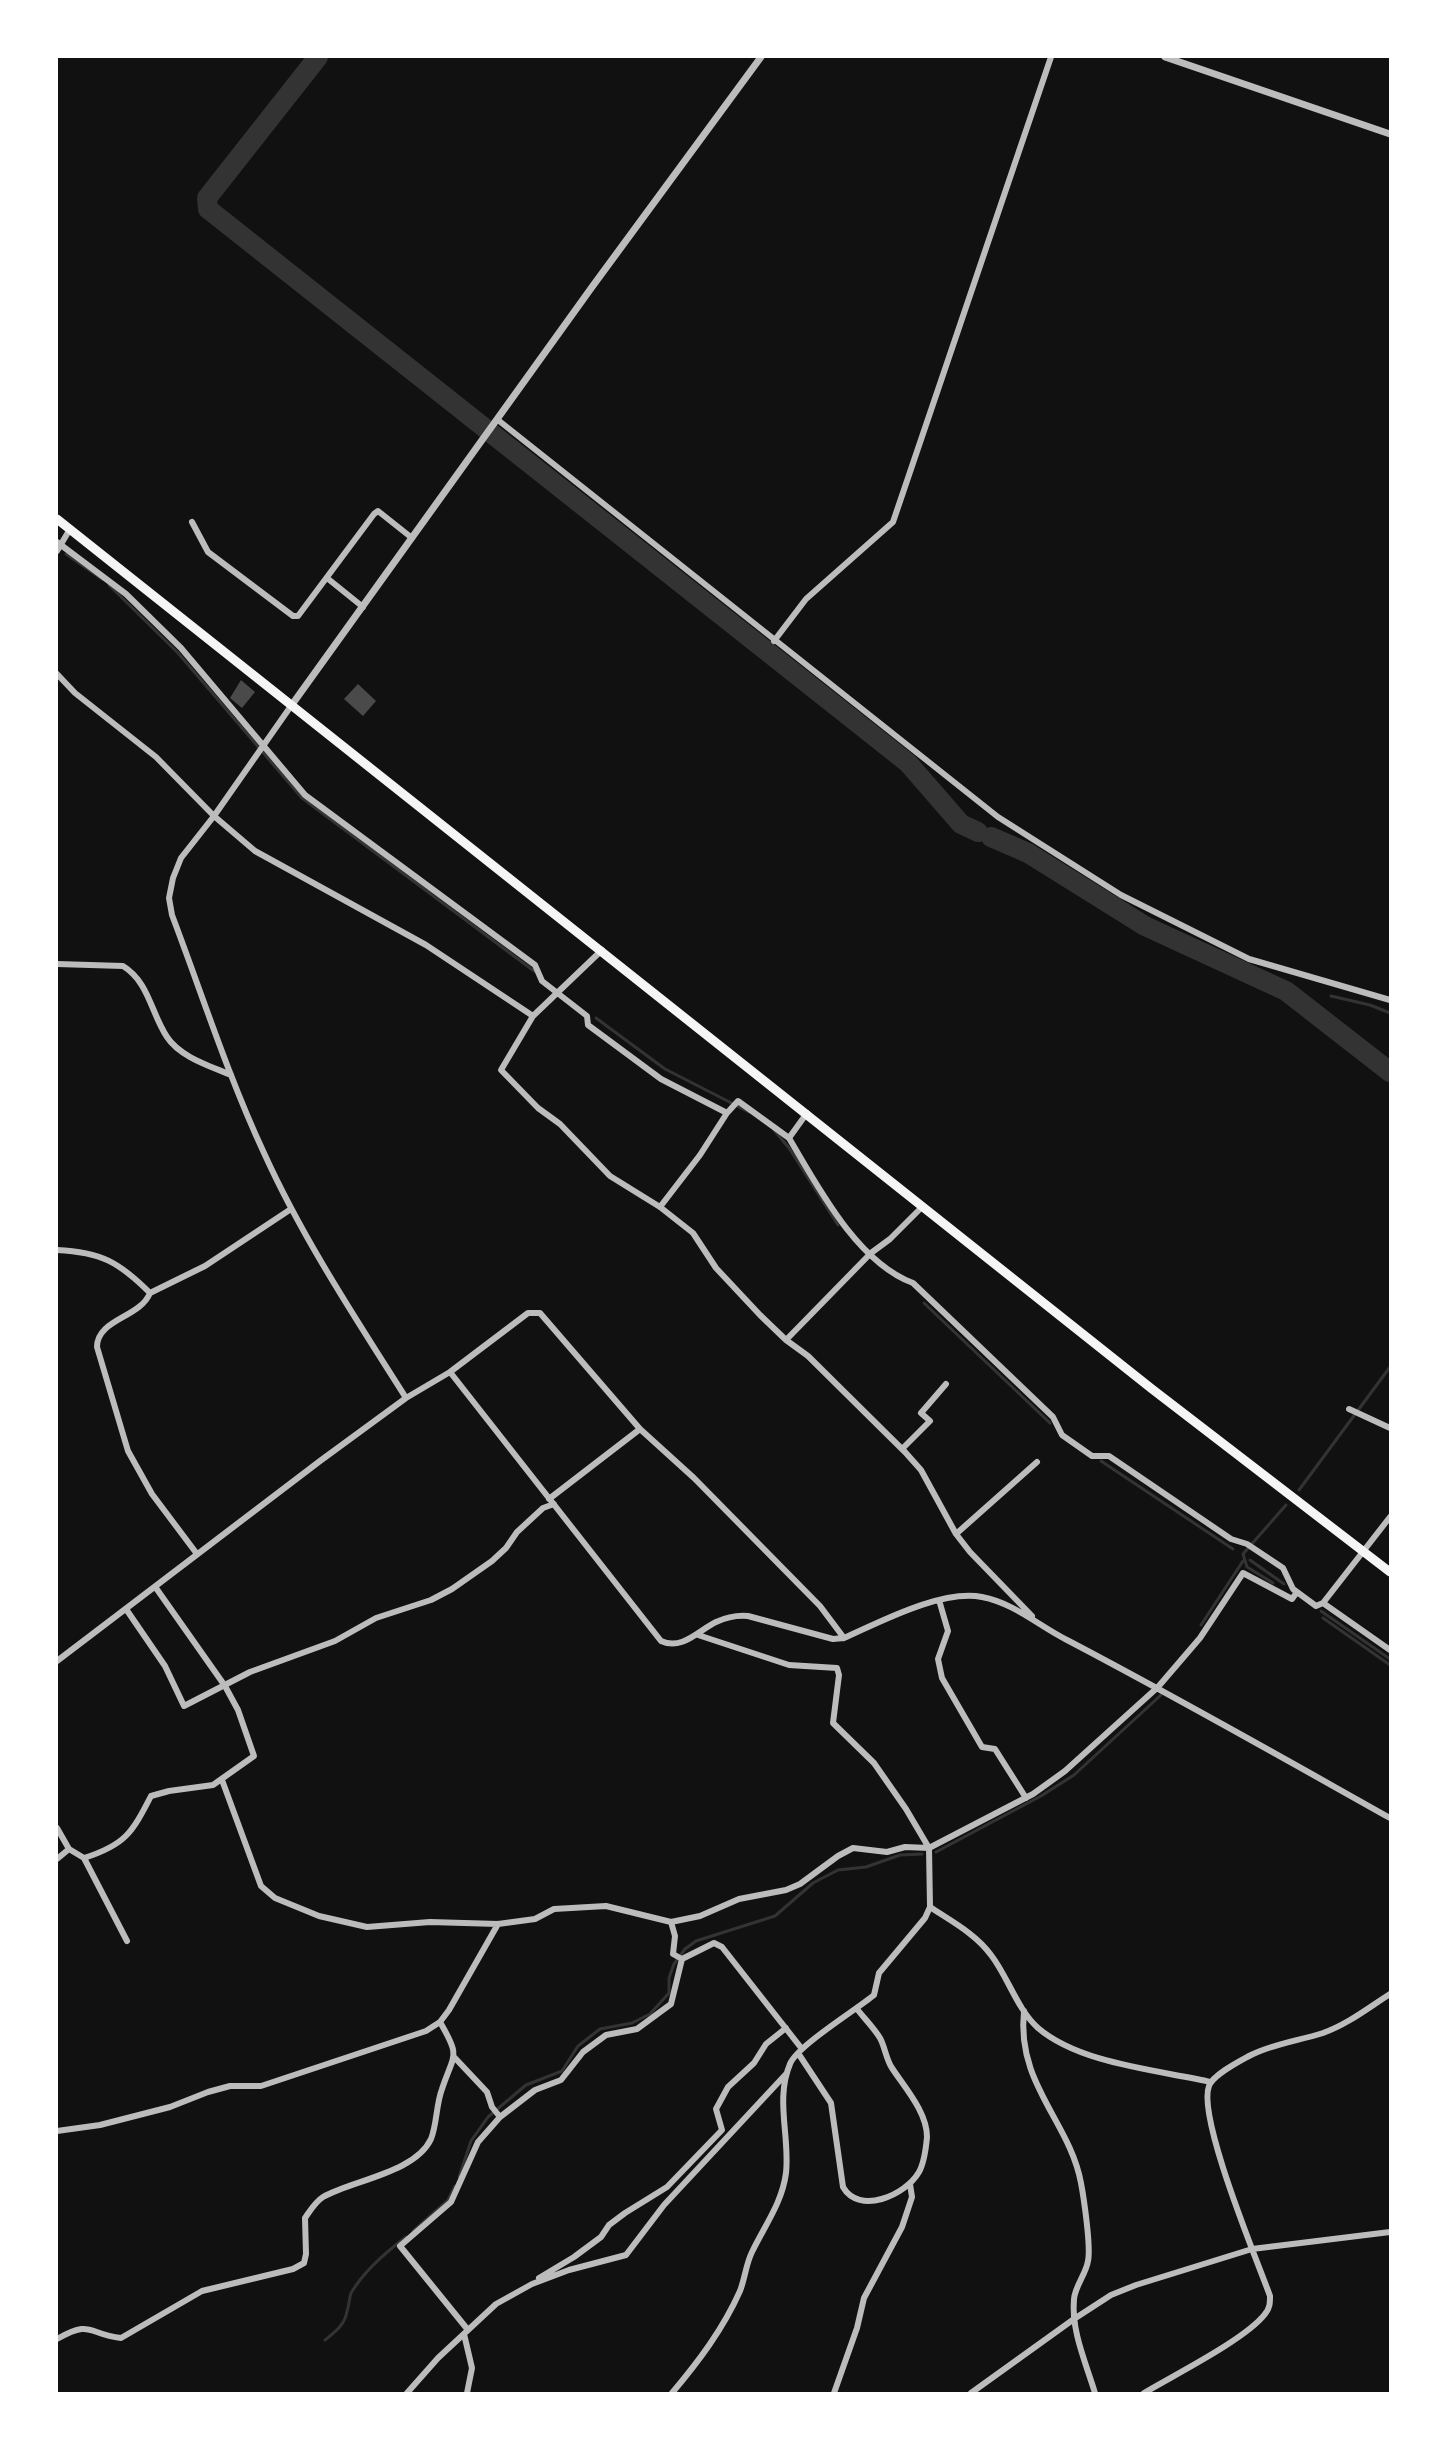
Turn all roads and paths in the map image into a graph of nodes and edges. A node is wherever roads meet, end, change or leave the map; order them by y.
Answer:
1 (761, 57) edge
2 (1051, 57) edge
3 (1165, 57) edge
4 (1390, 134) edge
5 (496, 423) junction
6 (57, 519) edge
7 (192, 522) dead end
8 (70, 529) junction
9 (412, 538) junction
10 (59, 546) edge
11 (327, 578) junction
12 (363, 607) junction
13 (774, 641) junction
14 (57, 674) edge
15 (291, 706) junction
16 (262, 749) junction
17 (214, 816) junction
18 (602, 950) junction
19 (57, 964) edge
20 (558, 993) junction
21 (1390, 1000) edge
22 (533, 1016) junction
23 (231, 1075) junction
24 (729, 1111) junction
25 (807, 1113) junction
26 (789, 1138) junction
27 (923, 1206) junction
28 (660, 1208) junction
29 (291, 1209) junction
30 (57, 1250) edge
31 (871, 1252) junction
32 (150, 1293) junction
33 (786, 1340) junction
34 (450, 1372) junction
35 (946, 1384) dead end
36 (406, 1398) junction
37 (1353, 1411) dead end
38 (1390, 1428) edge
39 (640, 1429) junction
40 (902, 1449) junction
41 (1037, 1462) dead end
42 (551, 1501) junction
43 (1390, 1517) edge
44 (956, 1534) junction
45 (1362, 1552) junction
46 (197, 1554) junction
47 (1390, 1572) edge
48 (156, 1588) junction
49 (1298, 1592) junction
50 (939, 1600) junction
51 (1323, 1603) junction
52 (126, 1609) junction
53 (1034, 1618) junction
54 (698, 1635) junction
55 (844, 1638) junction
56 (1390, 1650) edge
57 (57, 1661) edge
58 (225, 1686) junction
59 (1158, 1687) junction
60 (222, 1780) junction
61 (1026, 1798) junction
62 (1390, 1818) edge
63 (57, 1828) edge
64 (929, 1848) junction
65 (69, 1849) junction
66 (84, 1858) junction
67 (57, 1859) edge
68 (930, 1907) junction
69 (671, 1922) junction
70 (498, 1924) junction
71 (127, 1941) dead end
72 (679, 1957) junction
73 (1390, 1994) edge
74 (857, 2009) junction
75 (1024, 2011) junction
76 (440, 2022) junction
77 (786, 2028) junction
78 (800, 2051) junction
79 (455, 2058) junction
80 (787, 2073) junction
81 (1211, 2082) junction
82 (499, 2115) junction
83 (57, 2131) edge
84 (910, 2184) junction
85 (1390, 2232) edge
86 (1252, 2249) junction
87 (532, 2284) junction
88 (1074, 2319) junction
89 (466, 2332) junction
90 (57, 2339) edge
91 (407, 2393) edge
92 (468, 2393) edge
93 (672, 2393) edge
94 (834, 2393) edge
95 (971, 2393) edge
96 (1095, 2393) edge
97 (1144, 2393) edge

1 - 5 street
2 - 13 street
3 - 4 street
5 - 9 street
5 - 13 street
6 - 8 main road
7 - 11 street
8 - 10 street
8 - 15 main road
9 - 11 street
9 - 12 street
10 - 16 street
11 - 12 street
12 - 15 street
13 - 21 street
14 - 17 street
15 - 16 street
15 - 18 main road
16 - 17 street
16 - 20 street
17 - 22 street
17 - 23 street
18 - 20 street
18 - 25 main road
19 - 23 street
20 - 22 street
20 - 24 street
22 - 28 street
23 - 29 street
24 - 26 street
24 - 28 street
25 - 26 street
25 - 27 main road
26 - 31 street
27 - 31 street
27 - 45 main road
28 - 33 street
29 - 32 street
29 - 36 street
30 - 32 street
31 - 33 street
31 - 49 street
32 - 46 street
33 - 40 street
34 - 36 street
34 - 39 street
34 - 42 street
35 - 40 street
36 - 46 street
37 - 38 street
39 - 42 street
39 - 55 street
40 - 44 street
41 - 44 street
42 - 54 street
42 - 58 street
43 - 45 street
44 - 53 street
45 - 47 main road
45 - 51 street
46 - 48 street
48 - 52 street
48 - 58 street
49 - 51 street
49 - 59 street
50 - 53 street
50 - 55 street
50 - 61 street
51 - 56 street
52 - 57 street
52 - 58 street
53 - 59 street
54 - 55 street
54 - 64 street
58 - 60 street
59 - 61 street
59 - 62 street
60 - 66 street
60 - 70 street
61 - 64 street
63 - 65 street
64 - 68 street
64 - 69 street
65 - 66 street
65 - 67 street
66 - 71 street
68 - 74 street
68 - 75 street
69 - 70 street
69 - 72 street
70 - 76 street
72 - 77 street
72 - 82 street
73 - 81 street
74 - 78 street
74 - 84 street
75 - 81 street
75 - 88 street
76 - 79 street
76 - 83 street
77 - 78 street
77 - 87 street
78 - 80 street
78 - 84 street
79 - 82 street
79 - 90 street
80 - 87 street
80 - 93 street
81 - 86 street
82 - 89 street
84 - 94 street
85 - 86 street
86 - 88 street
86 - 97 street
87 - 89 street
88 - 95 street
88 - 96 street
89 - 91 street
89 - 92 street

